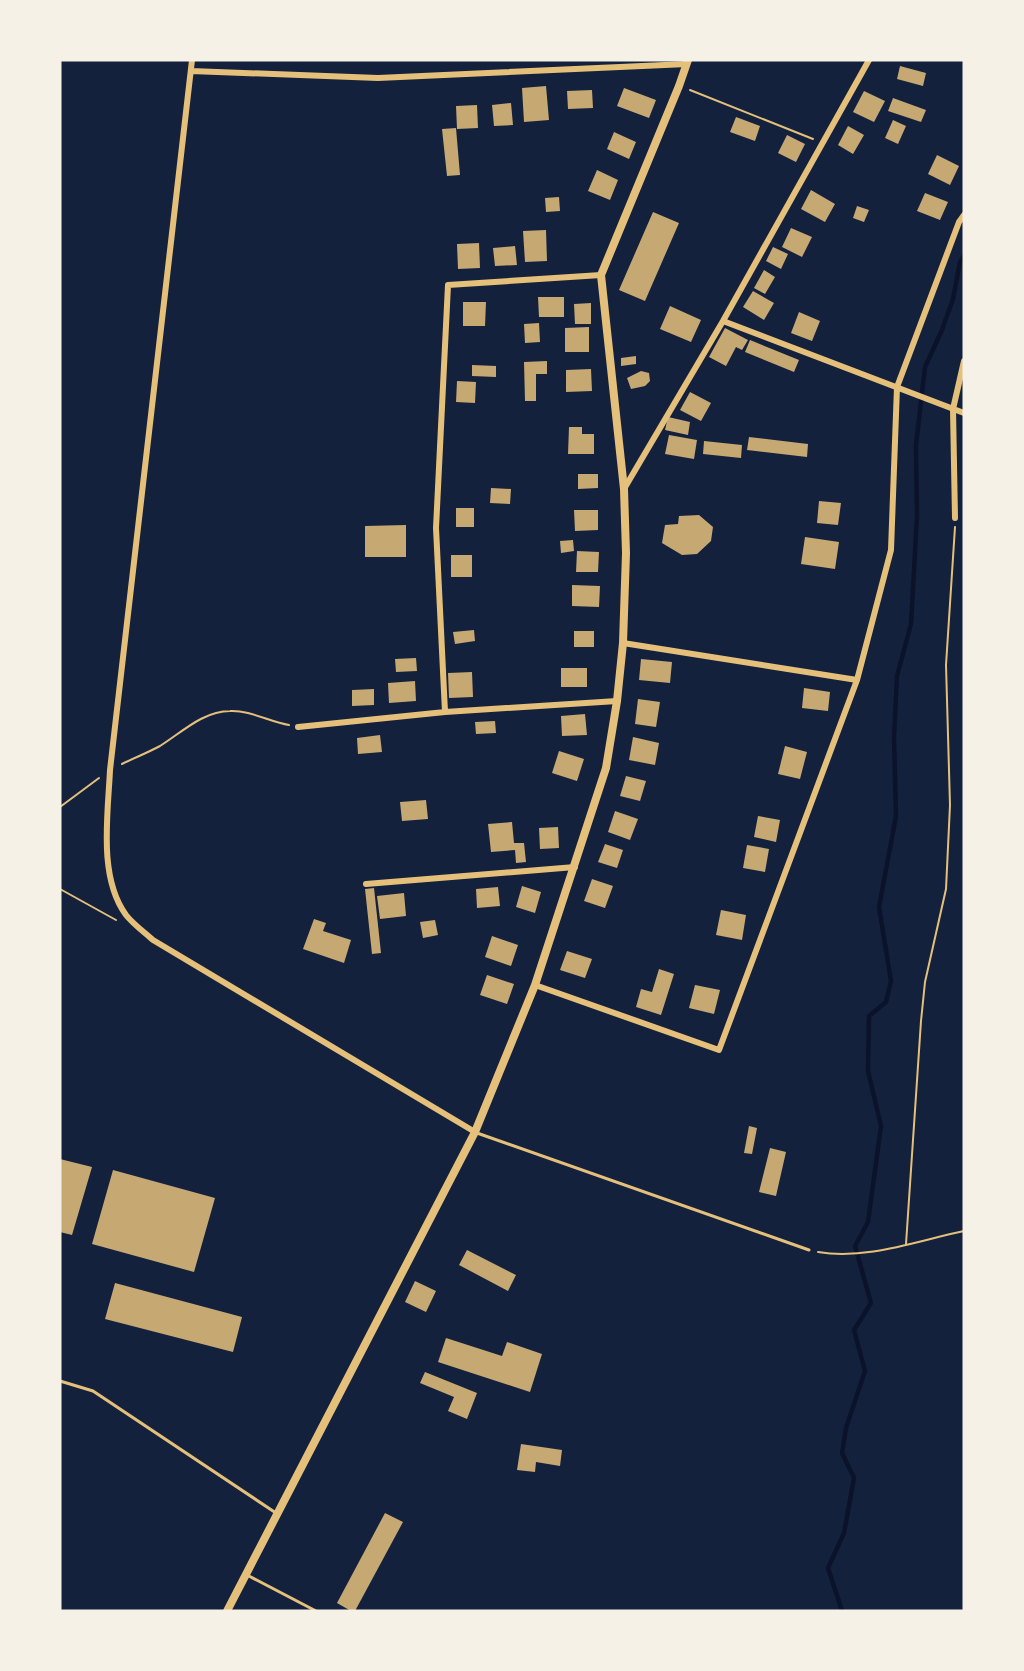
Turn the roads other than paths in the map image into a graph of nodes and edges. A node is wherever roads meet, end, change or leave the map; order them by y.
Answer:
1 (192, 60) edge
2 (869, 60) edge
3 (687, 62) edge
4 (191, 71) junction
5 (964, 215) edge
6 (601, 275) junction
7 (723, 321) junction
8 (964, 361) edge
9 (897, 387) junction
10 (953, 409) junction
11 (964, 413) edge
12 (624, 489) junction
13 (955, 518) road end
14 (623, 643) junction
15 (857, 681) junction
16 (617, 701) junction
17 (444, 712) junction
18 (298, 727) road end
19 (575, 867) junction
20 (366, 884) dead end
21 (536, 985) junction
22 (476, 1132) junction
23 (809, 1250) road end
24 (60, 1381) edge
25 (278, 1514) junction
26 (246, 1575) junction
27 (226, 1611) edge
28 (316, 1611) edge

1 - 4 street
2 - 7 street
3 - 4 street
3 - 6 street
4 - 22 street
5 - 9 street
6 - 12 street
6 - 17 street
7 - 9 street
7 - 12 street
8 - 10 street
9 - 10 street
9 - 15 street
10 - 11 street
10 - 13 street
12 - 14 street
14 - 15 street
14 - 16 street
15 - 21 street
16 - 17 street
16 - 19 street
17 - 18 street
19 - 20 street
19 - 21 street
21 - 22 street
22 - 23 lane
22 - 25 street
24 - 25 lane
25 - 26 street
26 - 27 street
26 - 28 lane

